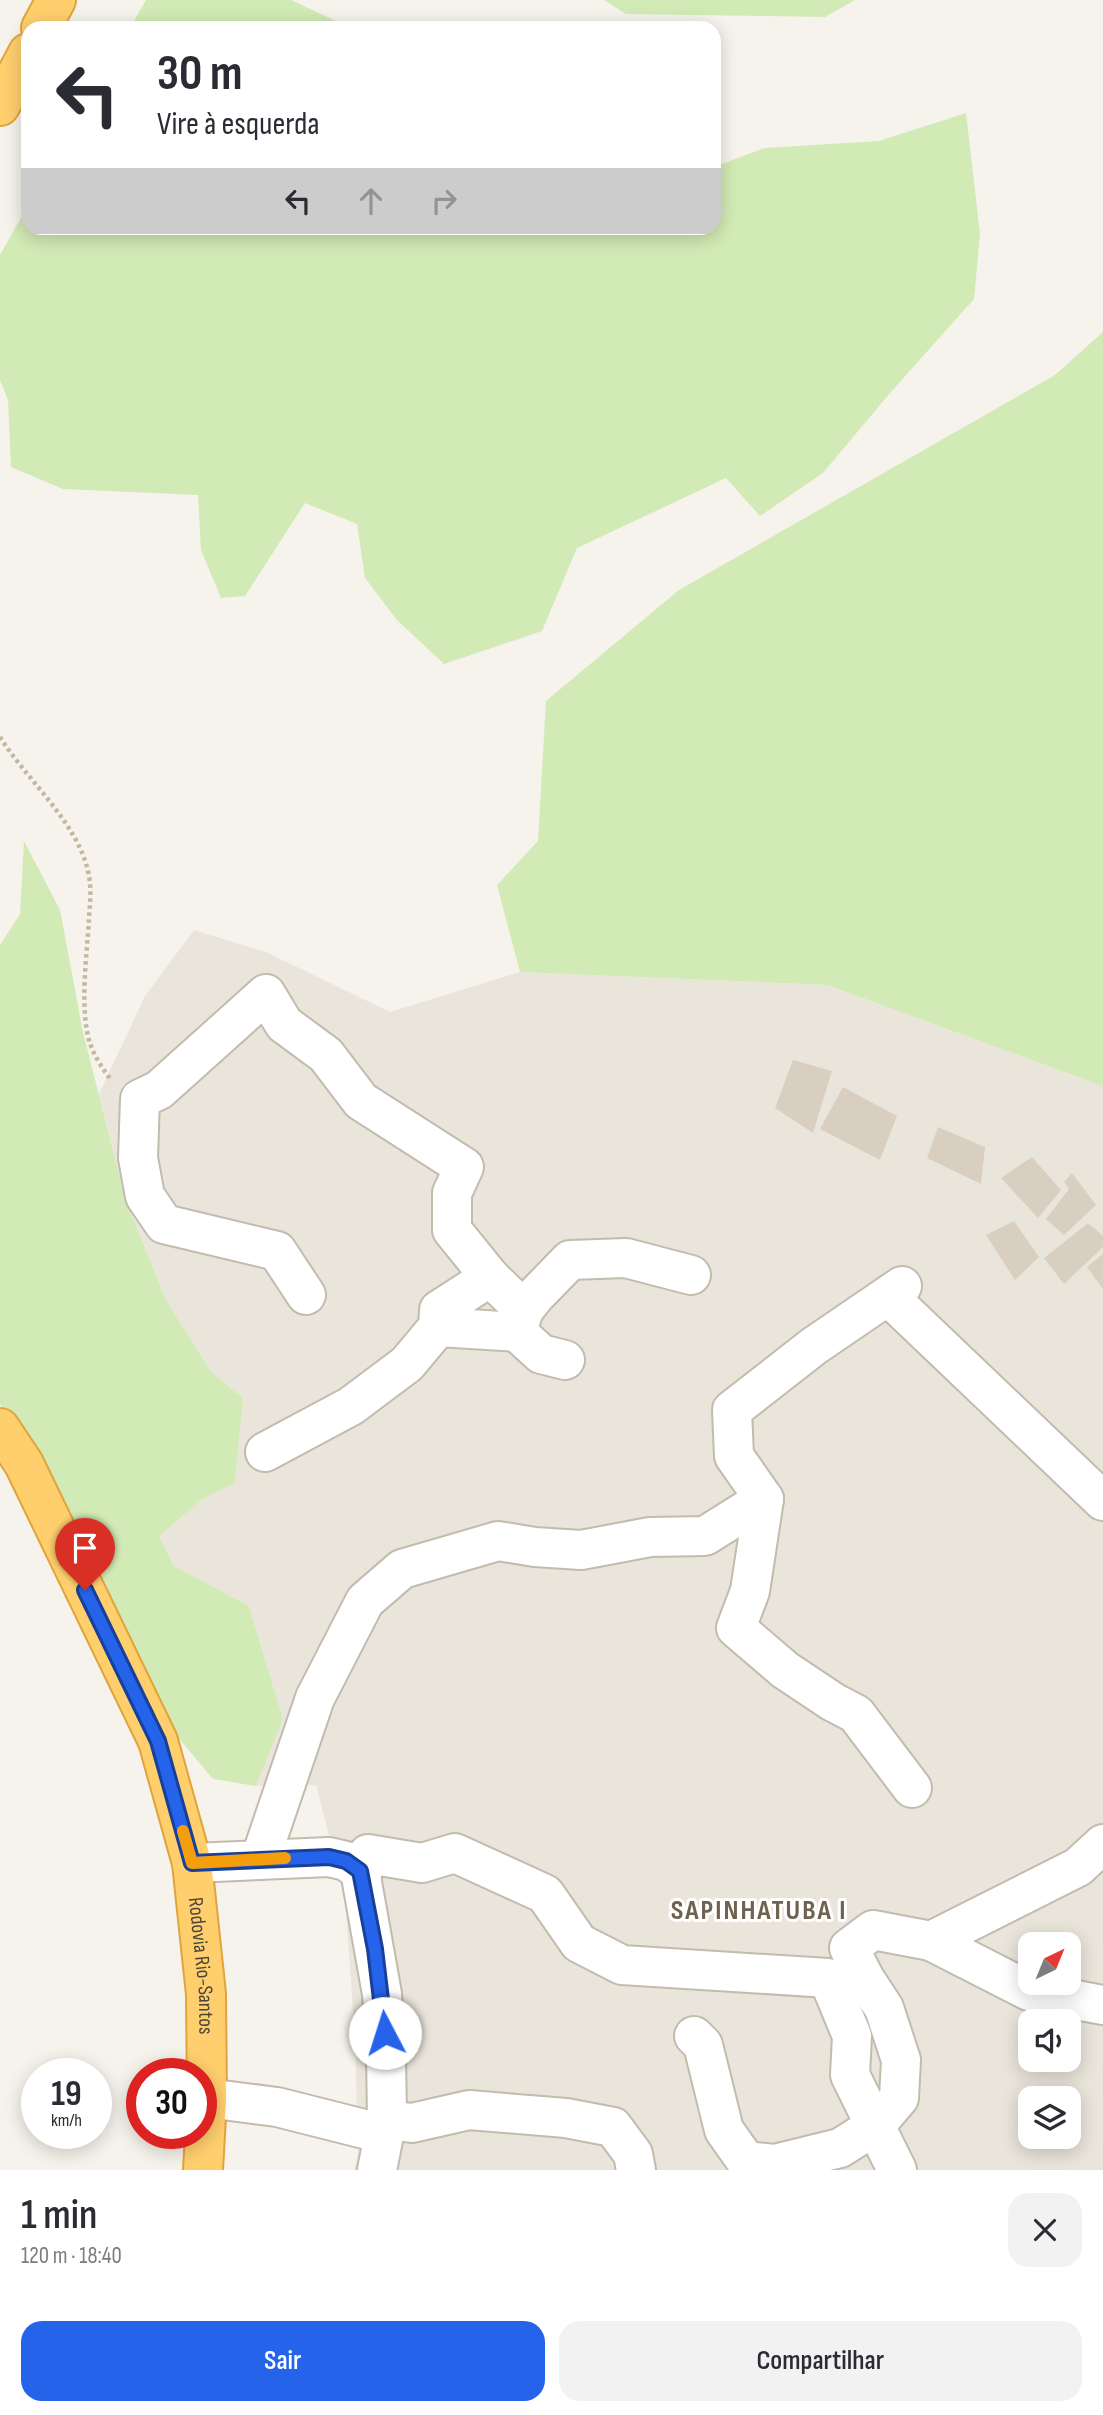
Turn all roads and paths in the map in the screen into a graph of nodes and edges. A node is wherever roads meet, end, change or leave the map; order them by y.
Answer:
1 (56, 0) edge
2 (45, 21) edge
3 (21, 66) edge
4 (0, 106) edge
5 (0, 737) edge
6 (140, 1099) junction
7 (691, 1275) dead end
8 (490, 1278) junction
9 (306, 1295) dead end
10 (520, 1321) junction
11 (438, 1327) junction
12 (565, 1360) dead end
13 (0, 1428) edge
14 (265, 1452) dead end
15 (764, 1499) junction
16 (1103, 1501) edge
17 (912, 1788) dead end
18 (1103, 1844) edge
19 (260, 1860) junction
20 (192, 1863) junction
21 (362, 1876) junction
22 (931, 1941) junction
23 (1103, 2005) edge
24 (694, 2036) dead end
25 (207, 2058) edge
26 (217, 2099) edge
27 (875, 2126) junction
28 (383, 2141) edge
29 (204, 2149) edge
30 (203, 2170) edge
31 (636, 2170) edge
32 (897, 2170) edge

1 - 2 highway
3 - 4 highway
5 - 6 path
6 - 8 street
6 - 9 street
7 - 10 street
8 - 10 street
8 - 11 street
10 - 11 street
10 - 12 street
11 - 14 street
13 - 20 highway, Rodovia Rio-Santos
15 - 16 street
15 - 17 street
15 - 19 street
18 - 22 street
19 - 20 street
19 - 21 street
20 - 25 highway, Rodovia Rio-Santos
21 - 27 street
21 - 28 street
22 - 23 street
22 - 27 street
24 - 27 street
26 - 28 street
27 - 32 street
28 - 31 street
29 - 30 highway, Rodovia Rio-Santos

